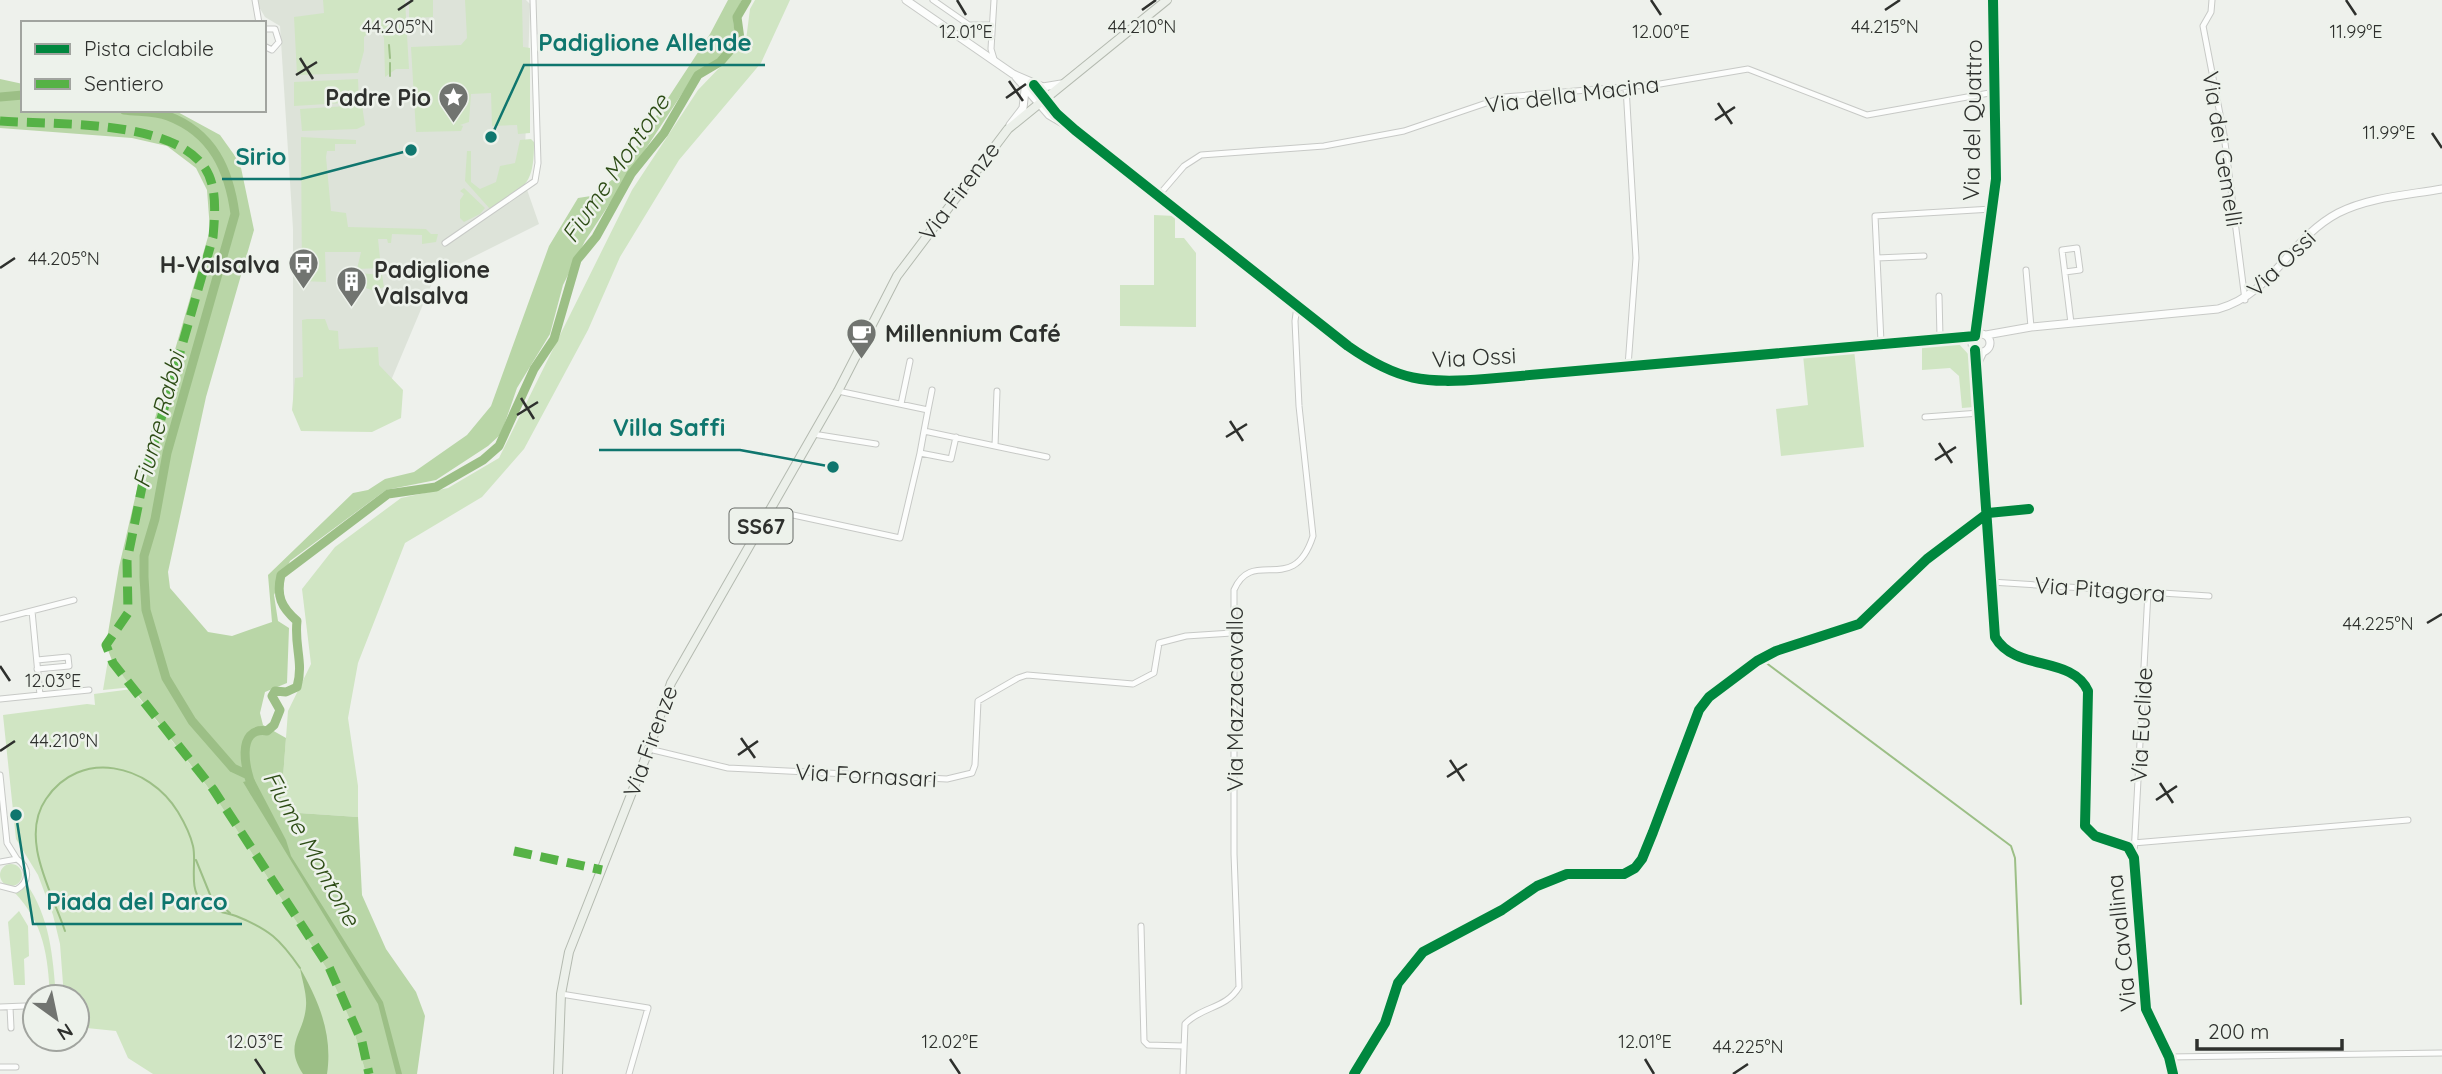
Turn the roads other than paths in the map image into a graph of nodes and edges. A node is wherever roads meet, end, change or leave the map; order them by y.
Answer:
1 (906, 0) edge
2 (933, 0) edge
3 (994, 0) edge
4 (1167, 0) edge
5 (1993, 0) edge
6 (2212, 0) edge
7 (254, 1) edge
8 (534, 1) edge
9 (262, 21) edge
10 (992, 25) junction
11 (266, 26) edge
12 (266, 47) edge
13 (994, 59) junction
14 (1013, 74) junction
15 (1065, 83) junction
16 (1034, 85) junction
17 (1626, 87) junction
18 (1025, 90) junction
19 (1995, 92) junction
20 (1041, 101) junction
21 (1051, 111) junction
22 (1008, 129) junction
23 (2442, 189) edge
24 (1159, 195) junction
25 (1992, 209) junction
26 (445, 243) dead end
27 (1924, 256) dead end
28 (1877, 258) junction
29 (2026, 270) dead end
30 (2065, 272) junction
31 (1939, 296) dead end
32 (2245, 300) junction
33 (1297, 306) junction
34 (2071, 323) junction
35 (2031, 327) junction
36 (2004, 331) junction
37 (1981, 335) junction
38 (1940, 337) junction
39 (1959, 338) junction
40 (1881, 342) junction
41 (1973, 348) junction
42 (1987, 349) junction
43 (910, 361) dead end
44 (1978, 365) junction
45 (1628, 366) junction
46 (932, 390) dead end
47 (838, 391) junction
48 (997, 391) dead end
49 (901, 404) junction
50 (928, 410) junction
51 (1980, 413) junction
52 (1925, 417) dead end
53 (924, 431) junction
54 (813, 434) junction
55 (956, 437) junction
56 (876, 444) dead end
57 (995, 446) junction
58 (920, 453) junction
59 (1047, 457) dead end
60 (2029, 509) dead end
61 (770, 510) junction
62 (1988, 513) junction
63 (1991, 582) junction
64 (2148, 592) junction
65 (2209, 596) dead end
66 (74, 600) dead end
67 (32, 611) junction
68 (0, 619) edge
69 (1233, 633) junction
70 (37, 660) junction
71 (37, 669) junction
72 (89, 690) dead end
73 (40, 695) junction
74 (0, 699) edge
75 (649, 749) junction
76 (0, 775) edge
77 (2408, 820) dead end
78 (7, 843) junction
79 (2133, 844) junction
80 (2134, 858) junction
81 (16, 859) junction
82 (2, 861) edge
83 (0, 886) edge
84 (1141, 926) dead end
85 (561, 994) junction
86 (21, 1006) edge
87 (0, 1007) edge
88 (9, 1007) junction
89 (11, 1028) dead end
90 (1183, 1046) junction
91 (2442, 1053) edge
92 (2169, 1057) junction
93 (0, 1067) edge
94 (16, 1067) dead end
95 (558, 1074) edge
96 (629, 1074) edge
97 (1183, 1074) edge
98 (1354, 1074) edge
99 (2173, 1074) edge

1 - 13 street
2 - 10 street
3 - 10 street
4 - 15 main road, Via Firenze / SS67
5 - 19 street, Via del Quattro
6 - 32 street, Via dei Gemelli
7 - 9 street
8 - 26 street
10 - 13 street
11 - 12 street
13 - 14 street
14 - 16 street
14 - 18 street
15 - 16 street
15 - 20 main road, Via Firenze / SS67
15 - 21 street
16 - 20 street
17 - 19 street, Via della Macina
17 - 24 street, Via della Macina
17 - 45 street
18 - 20 street
18 - 22 street
19 - 25 street, Via del Quattro
20 - 21 street, Via Ossi
20 - 22 main road, Via Firenze / SS67
21 - 22 street
21 - 24 street, Via Ossi
22 - 47 main road, Via Firenze / SS67
23 - 32 street, Via Ossi
24 - 33 street, Via Ossi
25 - 28 street
25 - 37 street, Via del Quattro
27 - 28 street
28 - 40 street
29 - 35 street
30 - 30 street
30 - 34 street
31 - 38 street
32 - 34 street, Via Ossi
33 - 45 street, Via Ossi
33 - 69 street, Via Mazzacavallo
34 - 35 street, Via Ossi
35 - 36 street, Via Ossi
36 - 37 street, Via Ossi
36 - 42 street
37 - 39 street, Via Ossi
37 - 41 street
37 - 42 street
38 - 39 street, Via Ossi
38 - 40 street, Via Ossi
39 - 41 street, Via Ossi
40 - 45 street, Via Ossi
41 - 42 street, Via Ossi
41 - 44 street, Via Cavallina
42 - 44 street, Via Cavallina
43 - 49 street
44 - 51 street, Via Cavallina
46 - 50 street
47 - 49 street
47 - 54 main road, Via Firenze / SS67
48 - 57 street
49 - 50 street
50 - 53 street
51 - 52 street
51 - 62 street, Via Cavallina
53 - 55 street
53 - 58 street
54 - 56 street
54 - 61 main road, Via Firenze / SS67
55 - 57 street
55 - 58 street
57 - 59 street
58 - 61 street
60 - 62 street
61 - 75 main road, Via Firenze / SS67
62 - 63 street, Via Cavallina
62 - 98 street
63 - 64 street, Via Pitagora
63 - 80 street, Via Cavallina
64 - 65 street, Via Pitagora
64 - 79 street, Via Euclide
66 - 67 street
67 - 68 street
67 - 70 street
69 - 75 street, Via Fornasari
69 - 90 street, Via Mazzacavallo
70 - 71 street
70 - 71 street
71 - 73 street
72 - 73 street
73 - 74 street
75 - 85 main road, Via Firenze / SS67
76 - 78 street
77 - 79 street, Via Cavallina
78 - 81 street
78 - 82 street
79 - 80 street, Via Euclide
80 - 92 street, Via Cavallina
81 - 82 street
81 - 83 street
84 - 90 street
85 - 95 main road, Via Firenze
85 - 96 street
86 - 88 street
87 - 88 street
88 - 89 street
90 - 97 street, Via Mazzacavallo
91 - 92 street
92 - 99 street, Via Cavallina
93 - 94 street

